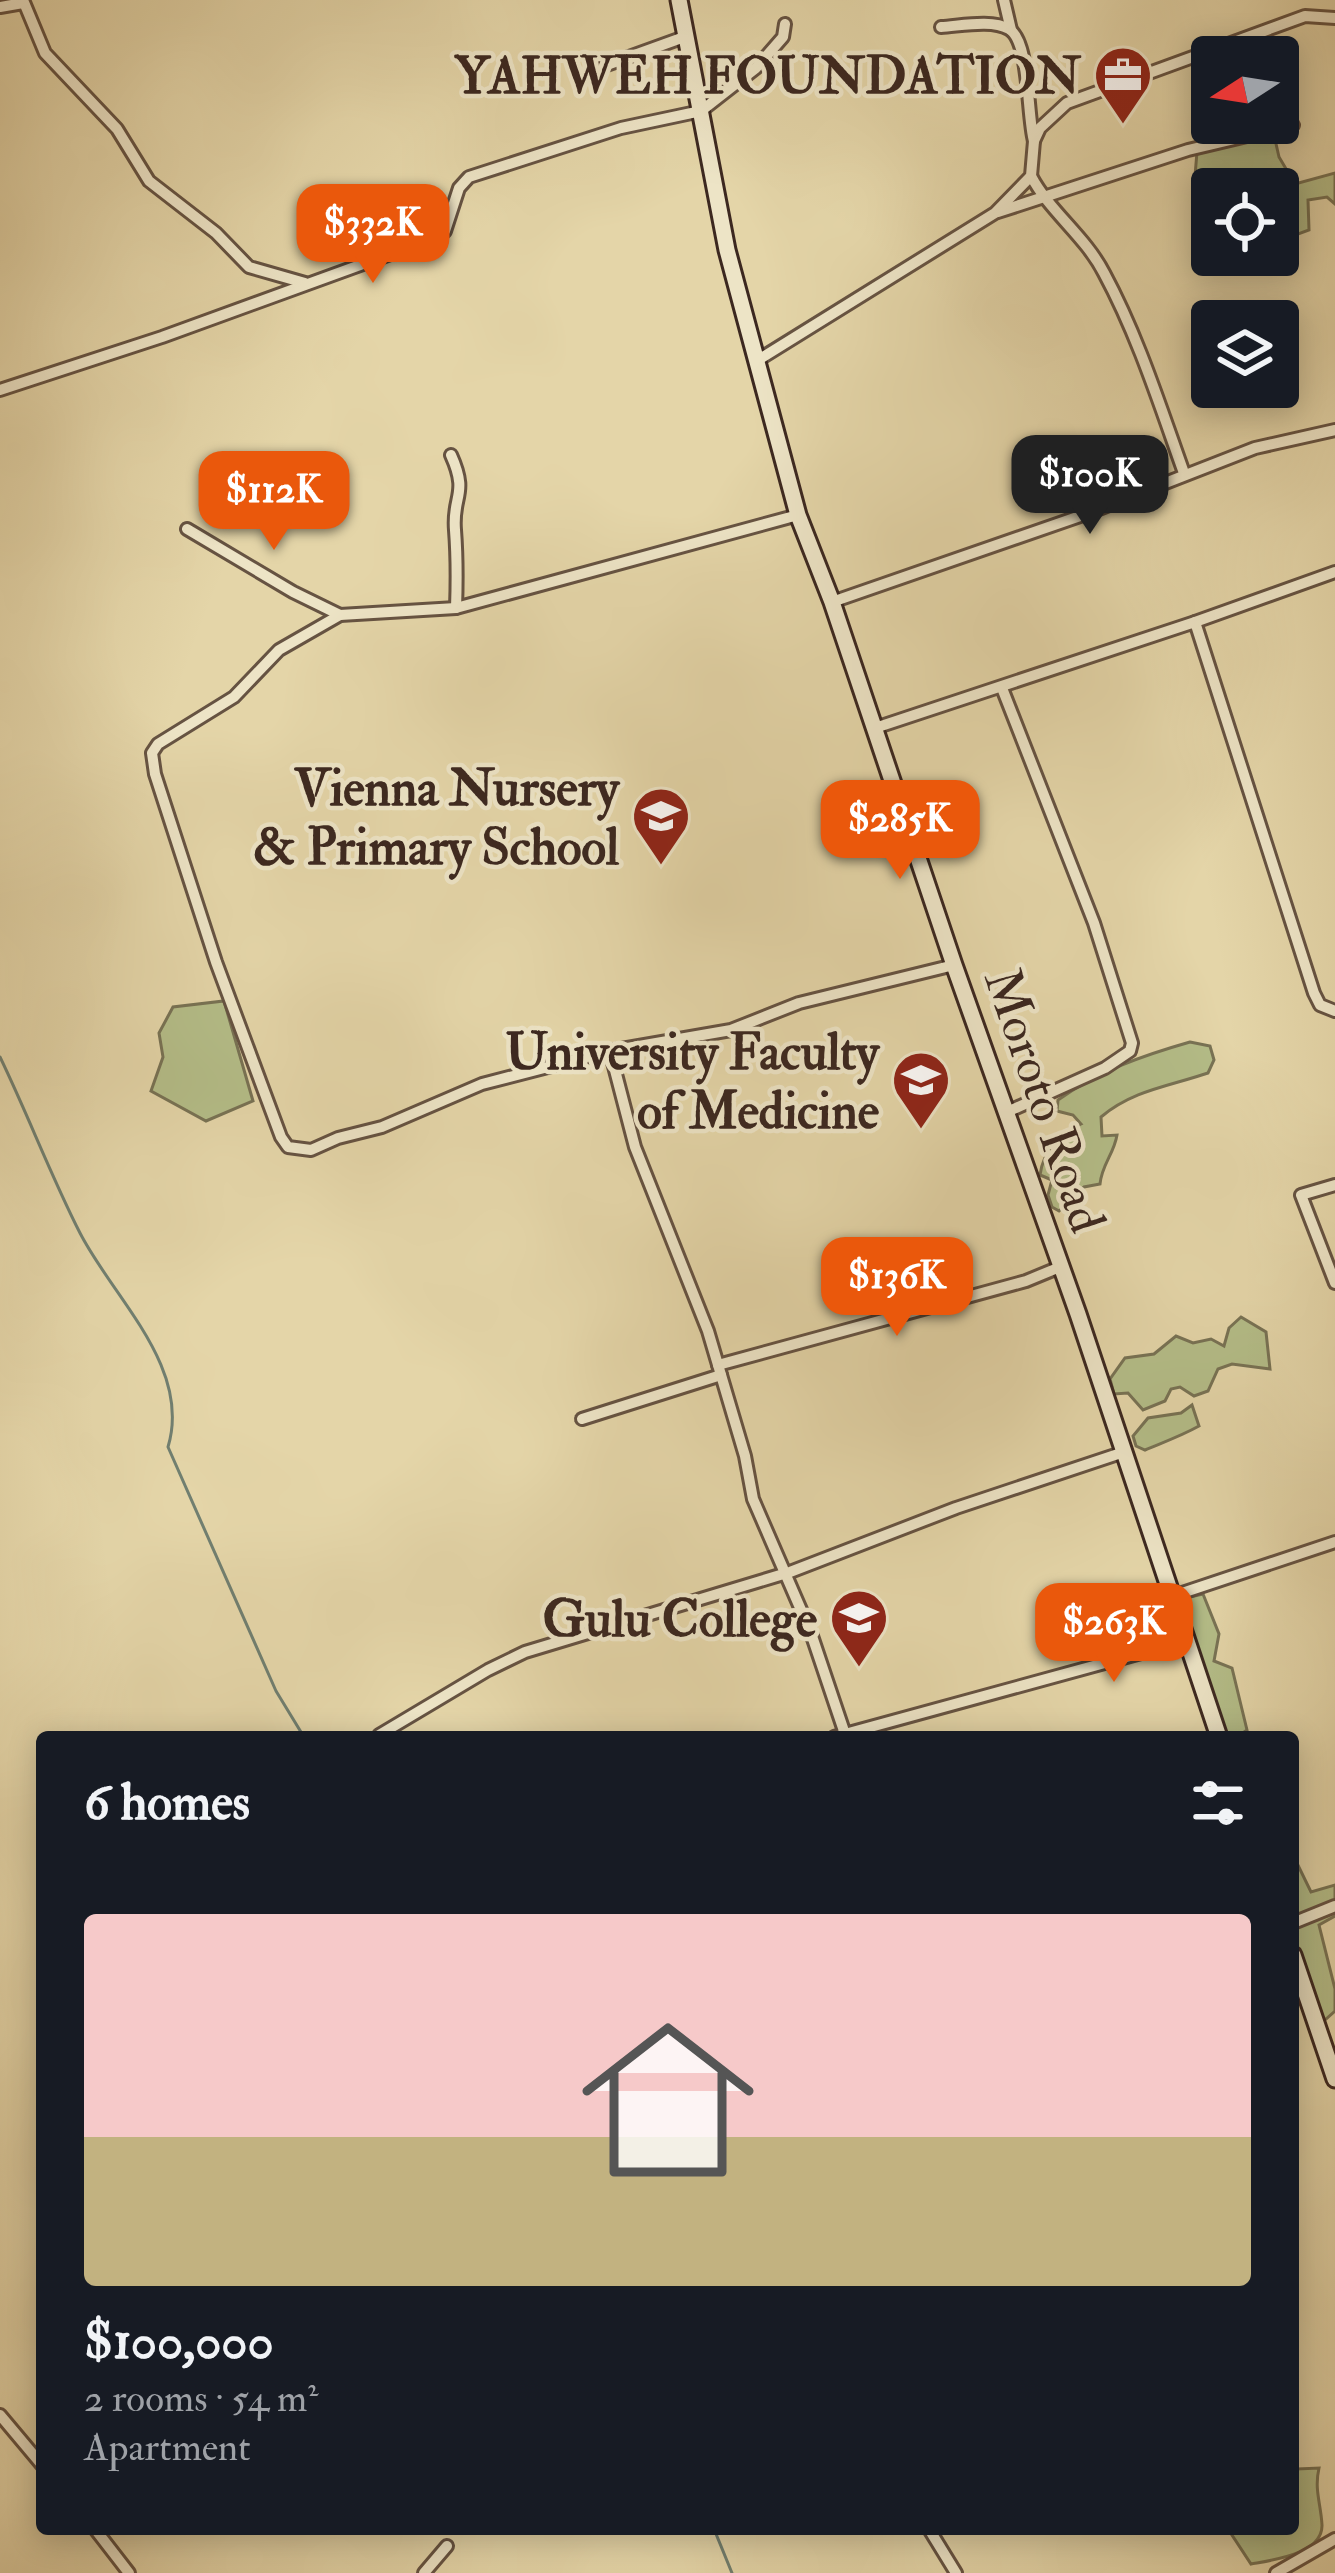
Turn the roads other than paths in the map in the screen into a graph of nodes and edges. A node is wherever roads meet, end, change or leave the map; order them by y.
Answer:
1 (679, 0) edge
2 (1004, 0) edge
3 (1302, 0) edge
4 (23, 2) edge
5 (0, 7) edge
6 (1305, 16) junction
7 (1335, 18) edge
8 (785, 24) dead end
9 (941, 28) dead end
10 (1011, 30) junction
11 (687, 36) junction
12 (604, 66) dead end
13 (701, 111) junction
14 (1034, 141) junction
15 (1213, 144) edge
16 (1031, 176) junction
17 (1042, 196) junction
18 (994, 213) junction
19 (309, 284) junction
20 (758, 360) junction
21 (0, 390) edge
22 (1335, 430) edge
23 (452, 455) dead end
24 (1184, 473) junction
25 (798, 515) junction
26 (187, 529) dead end
27 (1335, 572) edge
28 (832, 602) junction
29 (456, 608) junction
30 (340, 615) junction
31 (1195, 622) junction
32 (1002, 688) junction
33 (875, 728) junction
34 (954, 965) junction
35 (1335, 1011) edge
36 (610, 1051) junction
37 (1007, 1112) junction
38 (1335, 1185) edge
39 (1060, 1267) junction
40 (1335, 1283) edge
41 (719, 1370) junction
42 (582, 1419) dead end
43 (1124, 1452) junction
44 (1335, 1542) edge
45 (783, 1574) junction
46 (1173, 1596) junction
47 (1185, 1641) junction
48 (386, 1731) edge
49 (840, 1731) edge
50 (859, 1731) edge
51 (1217, 1731) edge
52 (1335, 1906) edge
53 (1299, 1921) edge
54 (1299, 1991) edge
55 (1335, 2079) edge
56 (0, 2415) edge
57 (36, 2458) edge
58 (100, 2535) edge
59 (933, 2535) edge
60 (1335, 2539) edge
61 (447, 2546) dead end
62 (130, 2573) edge
63 (424, 2573) edge
64 (956, 2573) edge
65 (1276, 2573) edge

1 - 11 main road, Moroto Road
2 - 10 street
3 - 6 street
4 - 5 street
4 - 19 street
6 - 7 street
6 - 14 street
8 - 13 street
9 - 10 street
10 - 14 street
11 - 12 street
11 - 13 main road, Moroto Road
13 - 19 street
13 - 20 main road, Moroto Road
14 - 16 street
15 - 17 street
16 - 17 street
16 - 18 street
17 - 18 street
17 - 24 street
18 - 20 street
19 - 21 street
20 - 25 main road, Moroto Road
22 - 24 street
23 - 29 street
24 - 28 street
25 - 28 main road, Moroto Road
25 - 29 street
26 - 30 street
27 - 31 street
28 - 33 main road, Moroto Road
29 - 30 street
30 - 36 street
31 - 32 street
31 - 35 street
32 - 33 street
32 - 37 street
33 - 34 main road, Moroto Road
34 - 36 street
34 - 37 main road, Moroto Road
36 - 41 street
37 - 39 main road, Moroto Road
38 - 40 street
39 - 41 street
39 - 43 main road, Moroto Road
41 - 42 street
41 - 45 street
43 - 45 street
43 - 46 main road, Moroto Road
44 - 46 street
45 - 48 street
45 - 49 street
46 - 47 main road, Moroto Road
47 - 50 street
47 - 51 main road, Moroto Road
52 - 53 street
54 - 55 main road
56 - 57 street
58 - 62 street
59 - 64 street
60 - 65 street
61 - 63 street

